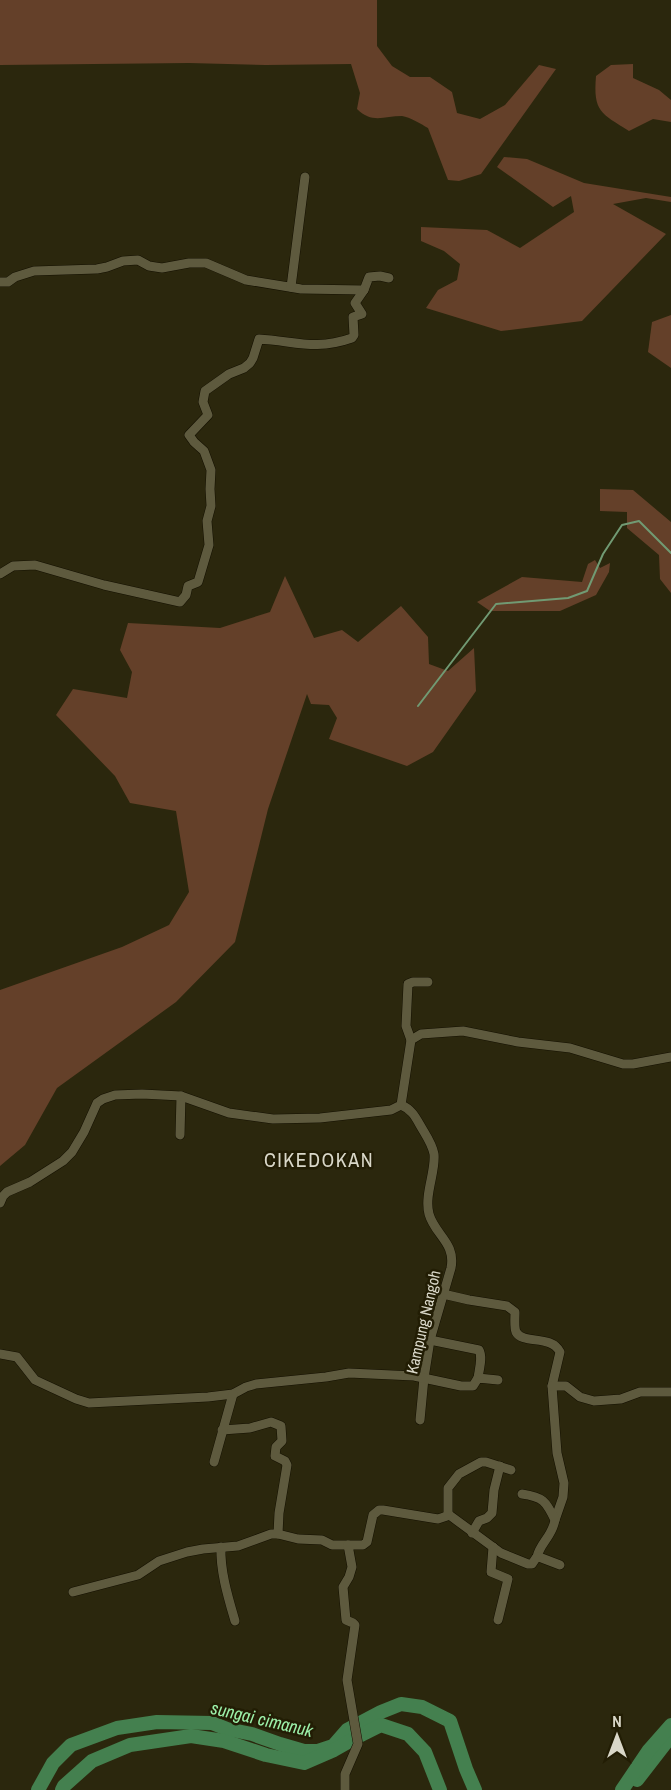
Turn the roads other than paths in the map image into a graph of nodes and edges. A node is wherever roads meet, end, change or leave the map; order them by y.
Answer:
1 (305, 177) dead end
2 (389, 278) dead end
3 (0, 282) edge
4 (291, 287) junction
5 (364, 290) junction
6 (0, 574) edge
7 (428, 982) dead end
8 (411, 1040) junction
9 (671, 1057) edge
10 (181, 1096) junction
11 (401, 1105) junction
12 (180, 1135) dead end
13 (0, 1203) edge
14 (443, 1294) junction
15 (430, 1340) junction
16 (0, 1354) edge
17 (424, 1378) junction
18 (478, 1378) junction
19 (498, 1380) dead end
20 (552, 1386) junction
21 (671, 1392) edge
22 (233, 1394) junction
23 (420, 1420) dead end
24 (222, 1430) junction
25 (214, 1462) dead end
26 (500, 1467) junction
27 (511, 1470) dead end
28 (522, 1494) dead end
29 (448, 1514) junction
30 (555, 1520) junction
31 (472, 1533) junction
32 (278, 1534) junction
33 (348, 1545) junction
34 (220, 1547) junction
35 (493, 1547) junction
36 (537, 1557) junction
37 (560, 1565) dead end
38 (73, 1592) dead end
39 (498, 1620) dead end
40 (235, 1621) dead end
41 (345, 1790) edge

1 - 4 street
2 - 5 street
3 - 4 street
4 - 5 street
5 - 6 street
7 - 8 street
8 - 9 street
8 - 11 street
10 - 11 street
10 - 12 street
10 - 13 street
11 - 14 street, Kampung Nangoh
14 - 15 street, Kampung Nangoh
14 - 20 street
15 - 17 street, Kampung Nangoh
15 - 18 street
16 - 22 street
17 - 18 street
17 - 22 street
17 - 23 street, Kampung Nangoh
18 - 19 street
20 - 21 street
20 - 30 street
22 - 24 street
24 - 25 street
24 - 32 street
26 - 27 street
26 - 29 street
26 - 31 street
28 - 30 street
29 - 31 street
29 - 33 street
30 - 36 street
31 - 35 street
32 - 33 street
32 - 34 street
33 - 41 street
34 - 38 street
34 - 40 street
35 - 36 street
35 - 39 street
36 - 37 street

